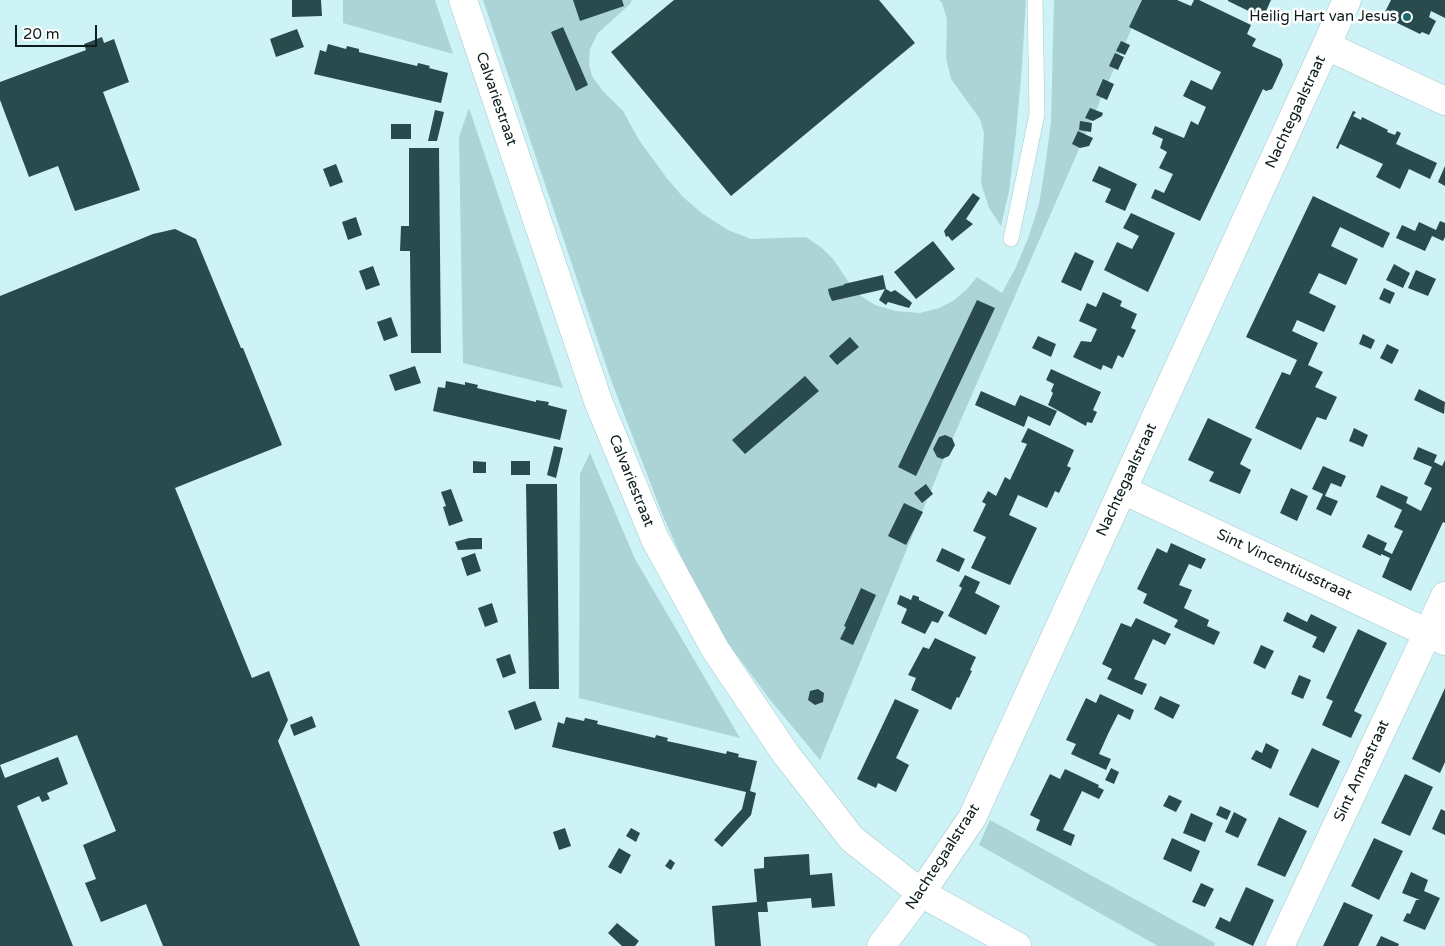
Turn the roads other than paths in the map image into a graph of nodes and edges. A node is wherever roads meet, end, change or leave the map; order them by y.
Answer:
1 (463, 0) edge
2 (1035, 0) edge
3 (1347, 0) edge
4 (1326, 46) junction
5 (1445, 101) edge
6 (1011, 239) dead end
7 (1123, 490) junction
8 (1445, 596) edge
9 (1436, 637) edge
10 (921, 893) junction
11 (882, 946) edge
12 (1017, 946) edge
13 (1280, 946) edge

1 - 10 street, Calvariestraat
2 - 6 lane
3 - 4 street, Nachtegaalstraat
4 - 5 street
4 - 7 street, Nachtegaalstraat
7 - 9 street, Sint Vincentiusstraat
7 - 10 street, Nachtegaalstraat
8 - 9 street, Sint Annastraat
9 - 13 street, Sint Annastraat
10 - 11 street, Nachtegaalstraat
10 - 12 street, Calvariestraat

